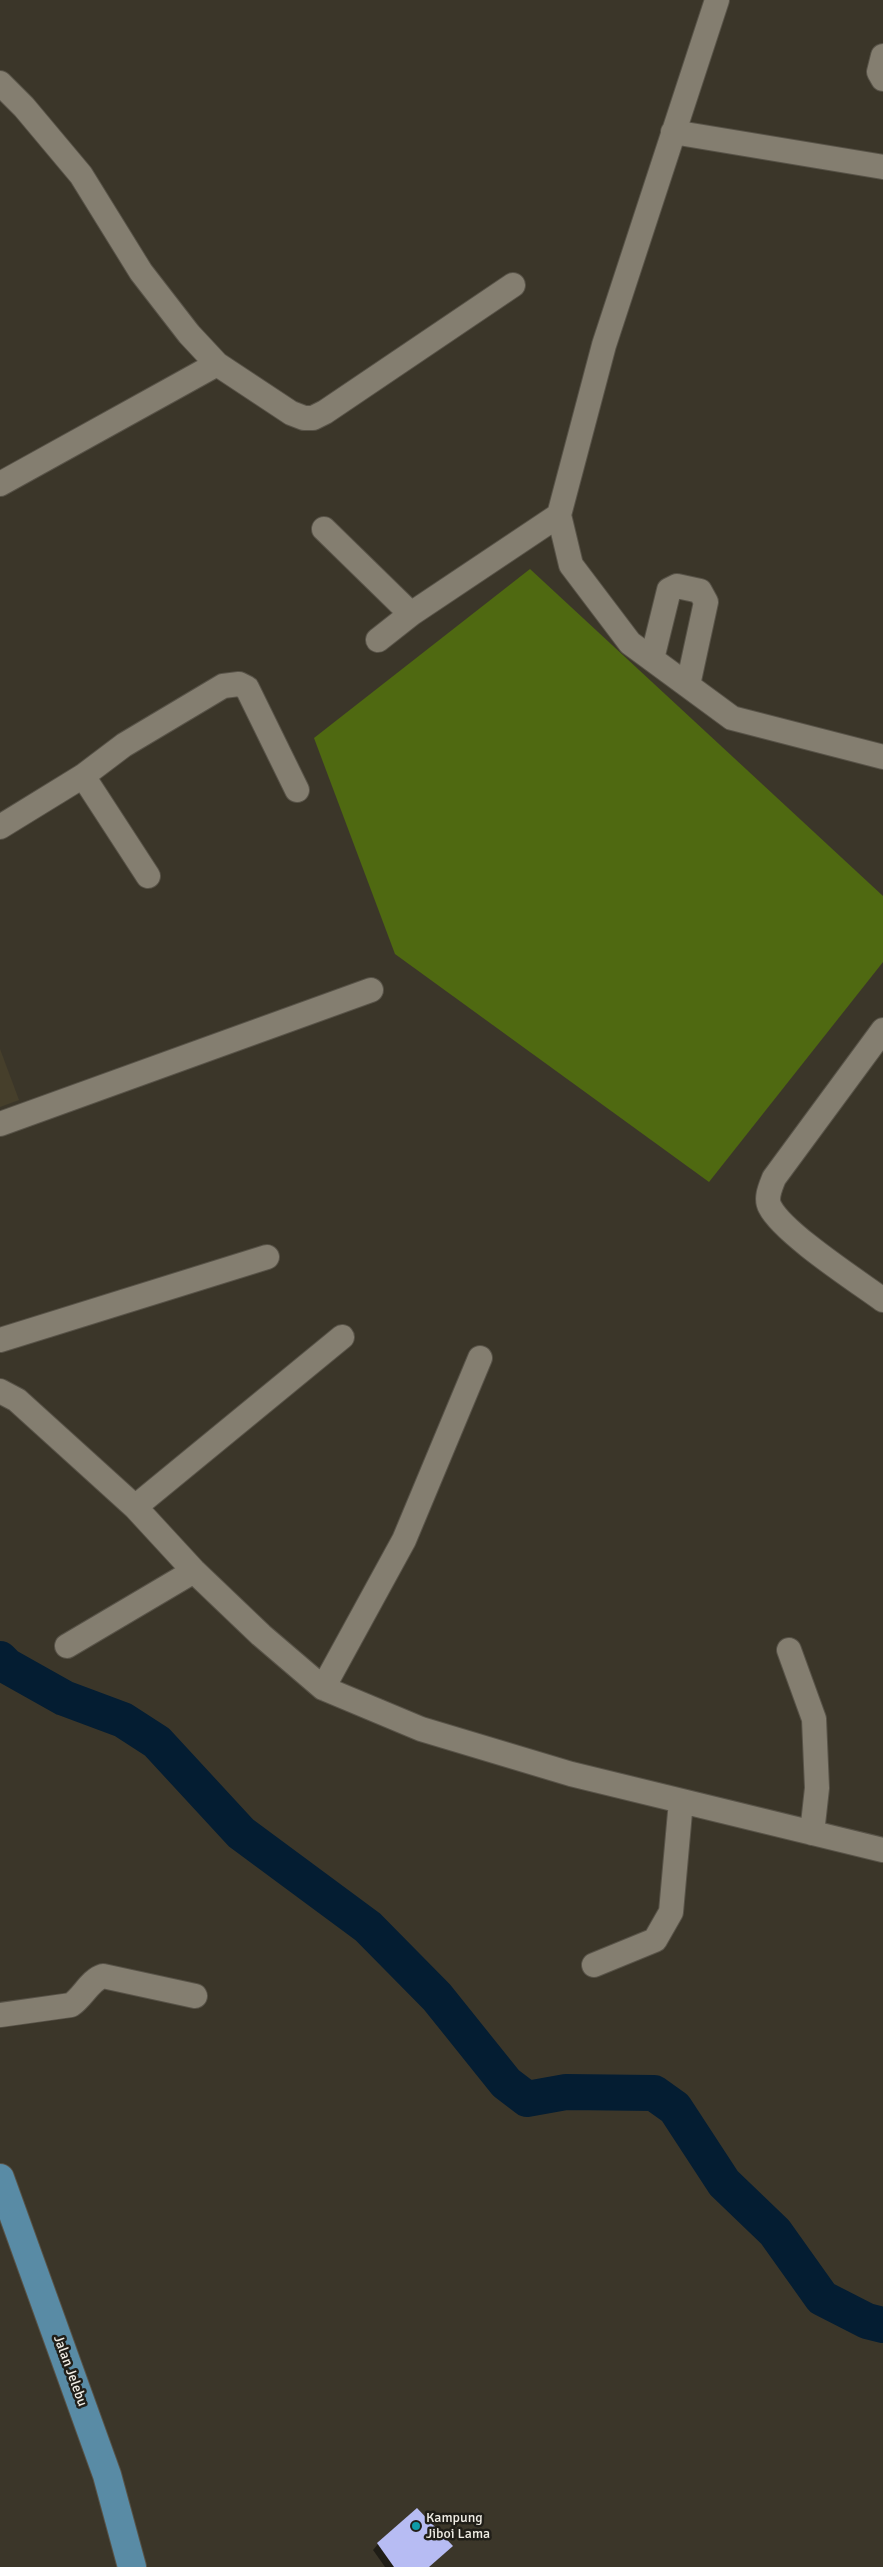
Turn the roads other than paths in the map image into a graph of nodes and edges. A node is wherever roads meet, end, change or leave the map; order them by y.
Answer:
1 (717, 0) edge
2 (883, 56) edge
3 (883, 80) edge
4 (0, 83) edge
5 (673, 132) junction
6 (883, 167) edge
7 (513, 285) dead end
8 (217, 364) junction
9 (0, 484) edge
10 (559, 515) junction
11 (324, 528) dead end
12 (411, 614) junction
13 (378, 640) dead end
14 (652, 658) junction
15 (688, 685) junction
16 (883, 756) edge
17 (83, 776) junction
18 (298, 790) dead end
19 (0, 828) edge
20 (148, 876) dead end
21 (372, 990) dead end
22 (883, 1030) edge
23 (0, 1124) edge
24 (268, 1257) dead end
25 (883, 1300) edge
26 (342, 1337) dead end
27 (0, 1340) edge
28 (480, 1358) dead end
29 (0, 1391) edge
30 (135, 1507) junction
31 (194, 1571) junction
32 (67, 1646) dead end
33 (789, 1650) dead end
34 (323, 1688) junction
35 (681, 1801) junction
36 (812, 1833) junction
37 (883, 1850) edge
38 (594, 1965) dead end
39 (194, 1996) dead end
40 (0, 2015) edge
41 (0, 2178) edge
42 (132, 2567) edge

1 - 5 street
2 - 3 street
4 - 8 street
5 - 6 street
5 - 10 street
7 - 8 street
8 - 9 street
10 - 12 street
10 - 14 street
11 - 12 street
12 - 13 street
14 - 15 street
14 - 15 street
15 - 16 street
17 - 18 street
17 - 19 street
17 - 20 street
21 - 23 street
22 - 25 street
24 - 27 street
26 - 30 street
28 - 34 street
29 - 30 street
30 - 31 street
31 - 32 street
31 - 34 street
33 - 36 street
34 - 35 street
35 - 36 street
35 - 38 street
36 - 37 street
39 - 40 street
41 - 42 main road, Jalan Jelebu

